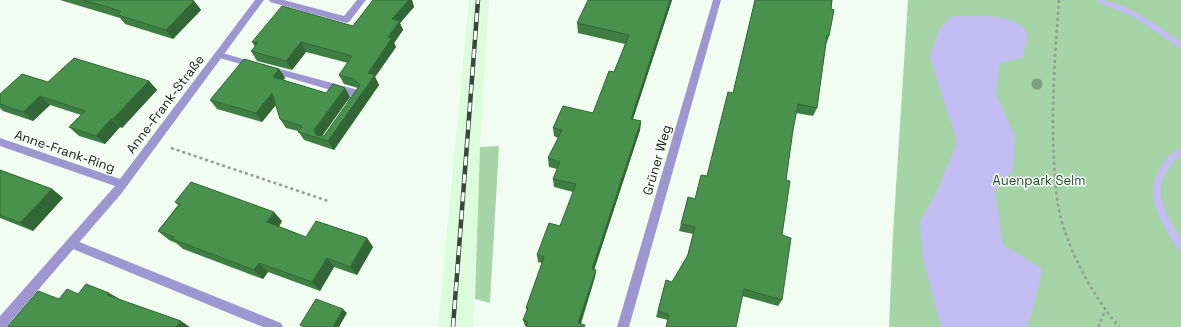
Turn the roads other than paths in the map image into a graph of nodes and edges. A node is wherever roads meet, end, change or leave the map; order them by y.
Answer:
1 (273, 0) edge
2 (362, 0) edge
3 (717, 0) edge
4 (256, 1) edge
5 (219, 55) junction
6 (349, 107) edge
7 (0, 142) edge
8 (122, 184) junction
9 (72, 244) junction
10 (0, 325) edge
11 (277, 327) edge
12 (623, 327) edge

1 - 2 street
3 - 12 street, Grüner Weg
4 - 5 street, Anne-Frank-Straße
5 - 6 street, Anne-Frank-Straße
5 - 8 street, Anne-Frank-Straße
7 - 8 street, Anne-Frank-Ring
8 - 9 street, Anne-Frank-Straße
9 - 10 street, Anne-Frank-Straße
9 - 11 street

